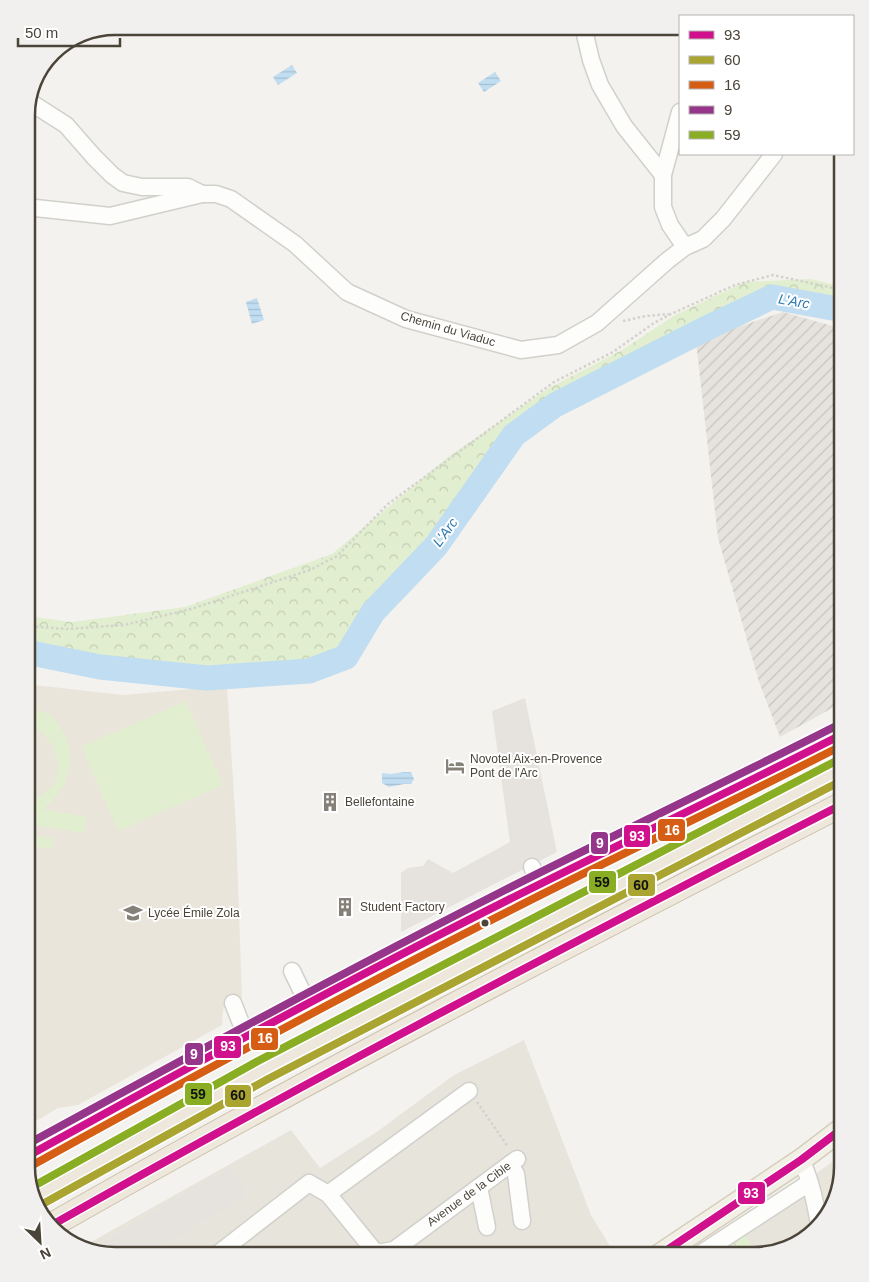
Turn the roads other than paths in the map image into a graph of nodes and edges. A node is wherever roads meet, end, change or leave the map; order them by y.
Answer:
1 (585, 35) edge
2 (36, 106) edge
3 (679, 116) edge
4 (773, 155) edge
5 (663, 175) junction
6 (202, 194) junction
7 (35, 208) edge
8 (685, 248) junction
9 (834, 739) edge
10 (834, 774) edge
11 (834, 809) edge
12 (292, 971) dead end
13 (233, 1003) dead end
14 (308, 1004) junction
15 (246, 1036) junction
16 (469, 1091) road end
17 (834, 1138) edge
18 (35, 1152) edge
19 (834, 1152) edge
20 (805, 1171) junction
21 (479, 1187) junction
22 (40, 1194) edge
23 (328, 1194) junction
24 (817, 1216) edge
25 (65, 1218) edge
26 (522, 1221) dead end
27 (487, 1227) dead end
28 (227, 1247) edge
29 (371, 1247) edge
30 (398, 1247) edge
31 (674, 1247) edge
32 (691, 1247) edge
33 (708, 1247) edge

1 - 5 street
2 - 6 street
3 - 5 street
4 - 8 street, Chemin du Viaduc
5 - 8 street
6 - 7 street, Chemin du Viaduc
6 - 8 street, Chemin du Viaduc
9 - 14 main road
10 - 22 highway
11 - 25 highway
12 - 14 street
13 - 15 street
14 - 15 main road
15 - 18 main road
16 - 23 street
17 - 20 main road
19 - 20 main road
20 - 24 street
20 - 31 main road
20 - 32 main road
20 - 33 street
21 - 26 street, Avenue de la Cible
21 - 27 street
21 - 30 street, Avenue de la Cible
23 - 28 street, Avenue de la Cible
23 - 29 street, Avenue de la Cible

